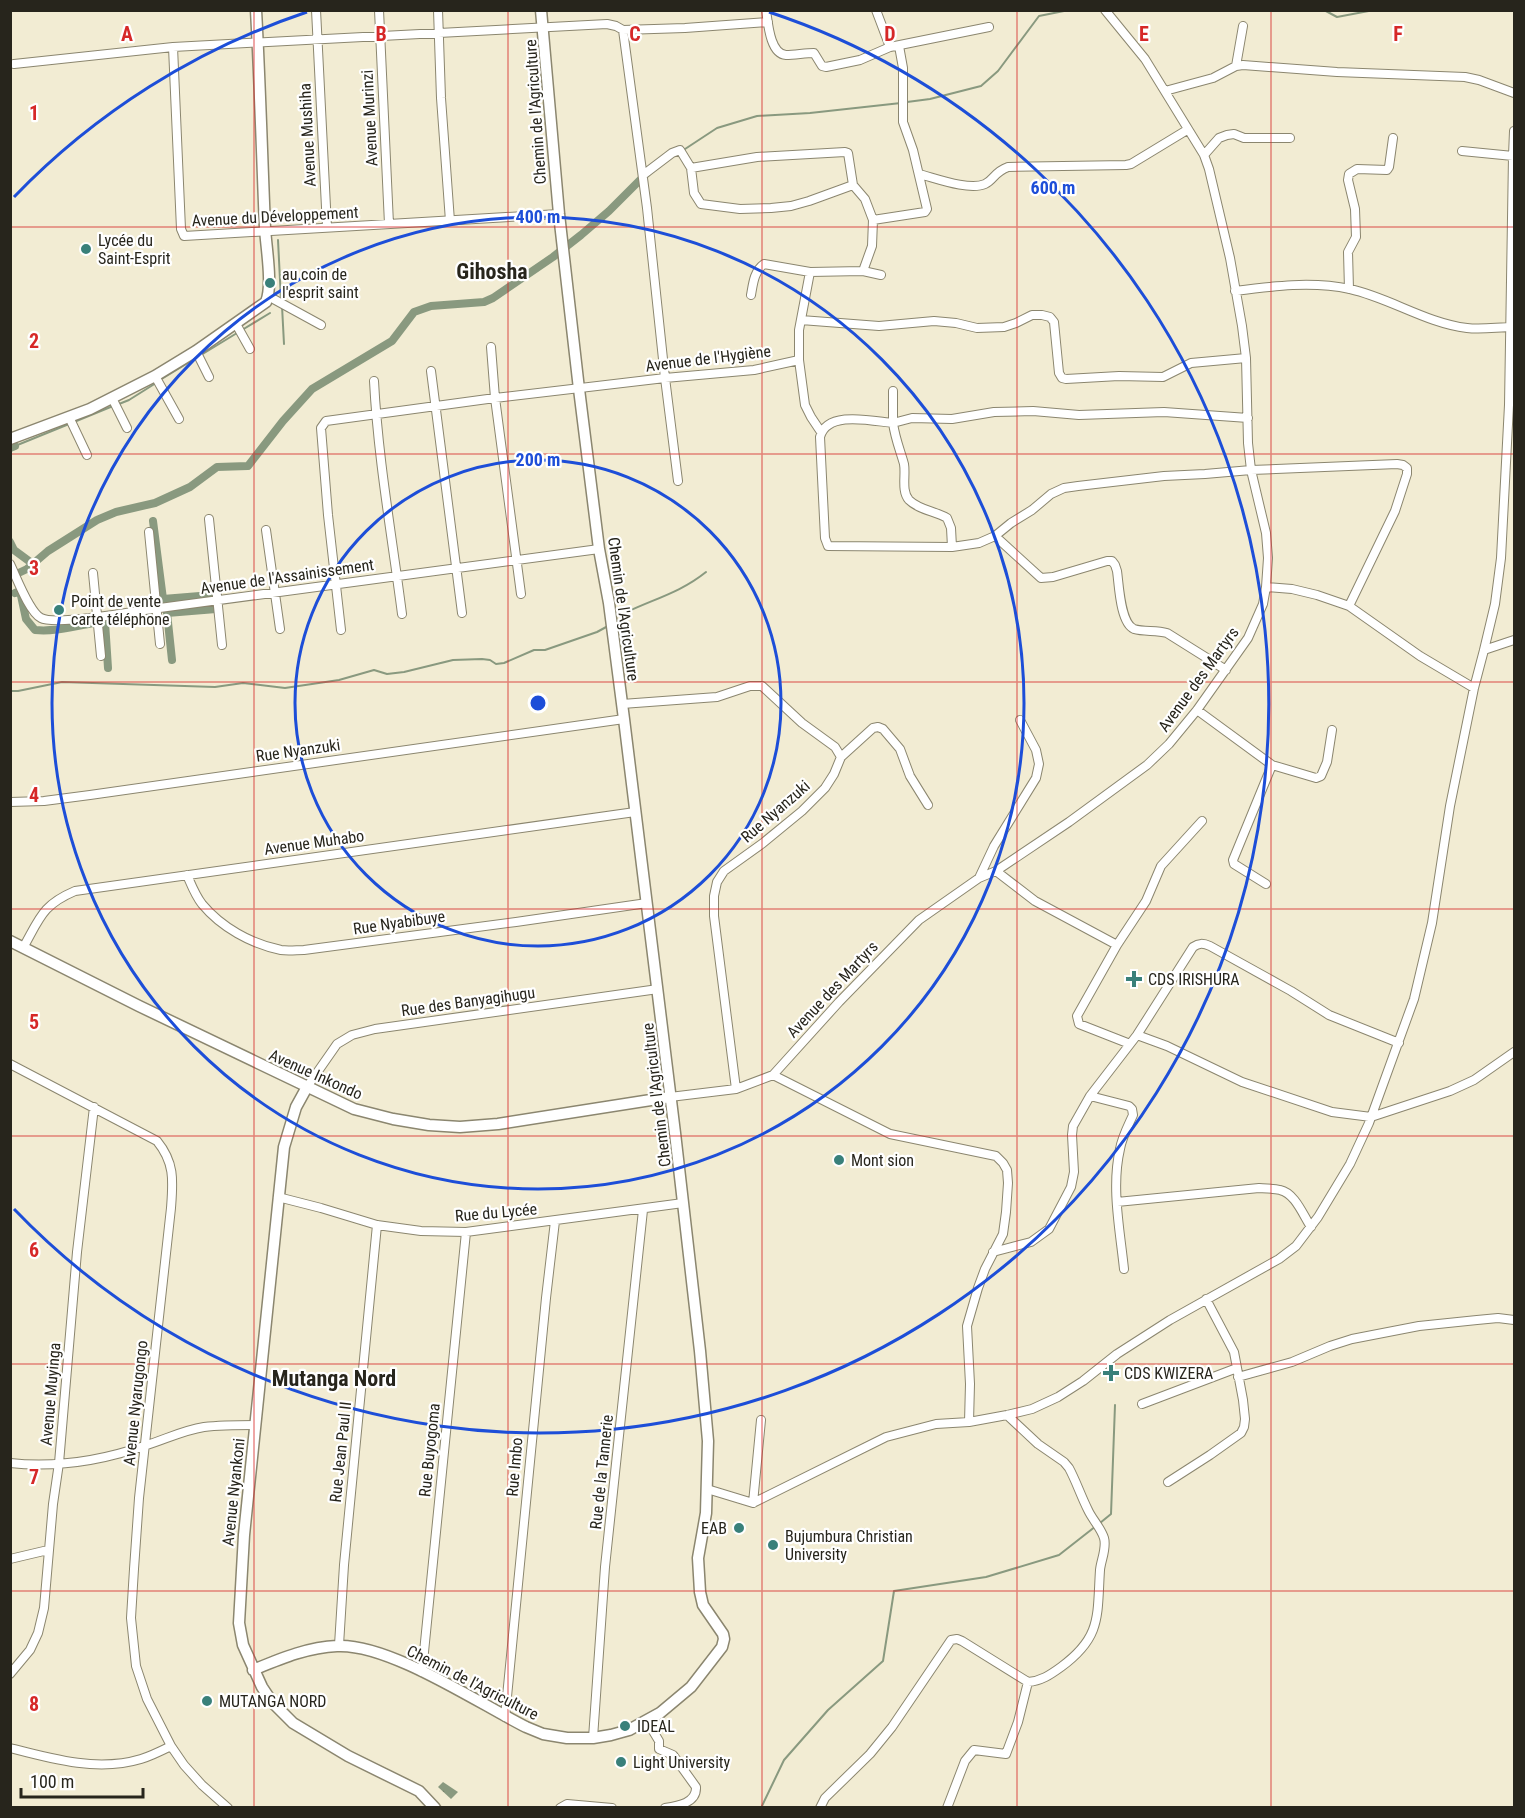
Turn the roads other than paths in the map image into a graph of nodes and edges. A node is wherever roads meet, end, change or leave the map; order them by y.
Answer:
1 (256, 10) edge
2 (316, 10) edge
3 (379, 10) edge
4 (438, 10) edge
5 (541, 10) edge
6 (766, 10) edge
7 (876, 10) edge
8 (1105, 10) edge
9 (768, 22) junction
10 (1243, 26) dead end
11 (988, 27) dead end
12 (544, 28) junction
13 (622, 30) junction
14 (439, 33) junction
15 (380, 36) junction
16 (318, 40) junction
17 (258, 43) junction
18 (173, 47) junction
19 (895, 47) junction
20 (14, 64) dead end
21 (1236, 66) junction
22 (1165, 91) junction
23 (1515, 93) edge
24 (1187, 130) junction
25 (1514, 132) edge
26 (1290, 138) dead end
27 (1394, 138) dead end
28 (1462, 151) dead end
29 (1204, 155) junction
30 (1513, 156) junction
31 (691, 168) junction
32 (919, 174) junction
33 (644, 175) junction
34 (853, 185) junction
35 (1513, 206) edge
36 (559, 214) junction
37 (873, 220) junction
38 (450, 221) junction
39 (389, 224) junction
40 (327, 227) junction
41 (265, 231) junction
42 (863, 271) junction
43 (810, 272) junction
44 (881, 275) dead end
45 (1350, 289) junction
46 (1235, 291) junction
47 (751, 295) dead end
48 (268, 296) junction
49 (801, 321) junction
50 (236, 324) junction
51 (321, 325) dead end
52 (1512, 327) edge
53 (491, 347) dead end
54 (250, 350) dead end
55 (196, 351) junction
56 (1246, 358) junction
57 (799, 360) junction
58 (430, 371) dead end
59 (155, 376) junction
60 (209, 377) dead end
61 (665, 378) junction
62 (374, 381) dead end
63 (579, 389) junction
64 (893, 391) dead end
65 (112, 398) junction
66 (495, 398) junction
67 (1512, 406) edge
68 (434, 407) junction
69 (376, 415) junction
70 (69, 417) junction
71 (1248, 418) junction
72 (179, 419) dead end
73 (893, 423) junction
74 (127, 428) dead end
75 (821, 432) junction
76 (10, 439) edge
77 (87, 455) dead end
78 (1251, 470) junction
79 (678, 481) dead end
80 (209, 519) dead end
81 (266, 530) dead end
82 (149, 532) dead end
83 (995, 536) junction
84 (952, 547) junction
85 (599, 549) junction
86 (516, 560) junction
87 (10, 564) edge
88 (457, 568) junction
89 (93, 573) dead end
90 (397, 575) junction
91 (336, 584) junction
92 (1266, 587) junction
93 (274, 592) junction
94 (521, 594) dead end
95 (217, 601) junction
96 (1349, 606) junction
97 (157, 608) junction
98 (462, 613) dead end
99 (402, 614) dead end
100 (96, 617) junction
101 (280, 629) dead end
102 (341, 630) dead end
103 (1515, 640) edge
104 (160, 645) dead end
105 (222, 645) dead end
106 (1484, 650) junction
107 (101, 656) dead end
108 (1226, 670) junction
109 (1474, 688) junction
110 (622, 704) junction
111 (1197, 710) junction
112 (624, 719) junction
113 (1020, 720) dead end
114 (1332, 730) dead end
115 (841, 757) junction
116 (1272, 765) junction
117 (10, 802) edge
118 (928, 805) dead end
119 (636, 812) junction
120 (1202, 820) dead end
121 (996, 871) junction
122 (186, 875) junction
123 (979, 878) junction
124 (1266, 884) dead end
125 (646, 903) junction
126 (10, 941) edge
127 (1117, 945) junction
128 (23, 948) junction
129 (658, 988) junction
130 (1137, 1035) junction
131 (1399, 1043) junction
132 (1130, 1044) junction
133 (1515, 1052) edge
134 (10, 1064) edge
135 (773, 1075) junction
136 (308, 1087) junction
137 (736, 1089) junction
138 (1090, 1096) junction
139 (670, 1097) junction
140 (94, 1107) junction
141 (1371, 1117) junction
142 (278, 1197) junction
143 (1117, 1202) junction
144 (683, 1203) junction
145 (643, 1210) junction
146 (555, 1221) junction
147 (377, 1225) junction
148 (1311, 1227) junction
149 (466, 1232) junction
150 (993, 1252) junction
151 (1124, 1269) dead end
152 (1206, 1299) junction
153 (1515, 1320) edge
154 (1238, 1372) junction
155 (1142, 1404) dead end
156 (1007, 1415) junction
157 (761, 1420) dead end
158 (969, 1422) junction
159 (255, 1425) junction
160 (146, 1446) junction
161 (10, 1463) edge
162 (59, 1463) junction
163 (1168, 1482) dead end
164 (707, 1490) junction
165 (753, 1503) junction
166 (48, 1550) junction
167 (10, 1559) edge
168 (339, 1645) junction
169 (253, 1671) junction
170 (422, 1672) junction
171 (10, 1674) edge
172 (1028, 1682) junction
173 (505, 1717) junction
174 (647, 1721) junction
175 (593, 1738) junction
176 (171, 1746) junction
177 (10, 1748) edge
178 (228, 1808) edge
179 (435, 1808) edge
180 (560, 1808) edge
181 (612, 1808) edge
182 (665, 1808) edge
183 (820, 1808) edge
184 (947, 1808) edge

1 - 17 street
2 - 16 street, Avenue Mushiha
3 - 15 street, Avenue Murinzi
4 - 14 street
5 - 12 street, Chemin de l'Agriculture
6 - 9 street
7 - 19 street
8 - 22 street, Avenue des Martyrs
9 - 13 street
9 - 19 street
10 - 21 street
11 - 19 street
12 - 13 street
12 - 14 street
12 - 36 street, Chemin de l'Agriculture
13 - 33 street
14 - 15 street
14 - 38 street
15 - 16 street
15 - 39 street, Avenue Murinzi
16 - 17 street
16 - 40 street, Avenue Mushiha
17 - 18 street
17 - 41 street
18 - 20 street
18 - 41 street, Avenue du Développement
19 - 32 street
21 - 22 street
21 - 23 street
22 - 24 street, Avenue des Martyrs
24 - 29 street, Avenue des Martyrs
24 - 32 street
25 - 30 street
26 - 29 street
27 - 45 street
28 - 30 street
29 - 46 street, Avenue des Martyrs
30 - 35 street
31 - 33 street
31 - 34 street
31 - 34 street
32 - 37 street
33 - 61 street
34 - 37 street
35 - 52 street
36 - 38 street, Avenue du Développement
36 - 63 street, Chemin de l'Agriculture
37 - 42 street
38 - 39 street, Avenue du Développement
39 - 40 street, Avenue du Développement
40 - 41 street, Avenue du Développement
41 - 48 street
42 - 43 street
42 - 44 street
43 - 47 street
43 - 49 street
45 - 46 street
45 - 52 street
46 - 56 street, Avenue des Martyrs
48 - 50 street
48 - 51 street
49 - 56 street
49 - 57 street
50 - 54 street
50 - 55 street
52 - 67 street
53 - 66 street
55 - 59 street
55 - 60 street
56 - 71 street, Avenue des Martyrs
57 - 61 street, Avenue de l'Hygiène
57 - 75 street
58 - 68 street
59 - 65 street
59 - 72 street
61 - 63 street, Avenue de l'Hygiène
61 - 79 street
62 - 69 street
63 - 66 street, Avenue de l'Hygiène
63 - 85 street, Chemin de l'Agriculture
64 - 73 street
65 - 70 street
65 - 74 street
66 - 68 street, Avenue de l'Hygiène
66 - 86 street
67 - 106 street
68 - 69 street, Avenue de l'Hygiène
68 - 88 street
69 - 90 street
69 - 91 street, Avenue de l'Hygiène
70 - 76 street
70 - 77 street
71 - 73 street
71 - 78 street, Avenue des Martyrs
73 - 75 street
73 - 84 street
75 - 84 street
78 - 83 street
78 - 92 street, Avenue des Martyrs
78 - 96 street
80 - 95 street
81 - 93 street
82 - 97 street
83 - 84 street
83 - 108 street
85 - 86 street, Avenue de l'Assainissement
85 - 110 street, Chemin de l'Agriculture
86 - 88 street, Avenue de l'Assainissement
86 - 94 street
87 - 100 street, Avenue de l'Assainissement
88 - 90 street, Avenue de l'Assainissement
88 - 98 street
89 - 100 street
90 - 91 street, Avenue de l'Assainissement
90 - 99 street
91 - 93 street, Avenue de l'Assainissement
91 - 102 street, Avenue de l'Hygiène
92 - 96 street
92 - 108 street, Avenue des Martyrs
93 - 95 street, Avenue de l'Assainissement
93 - 101 street
95 - 97 street, Avenue de l'Assainissement
95 - 105 street
96 - 109 street
97 - 100 street, Avenue de l'Assainissement
97 - 104 street
100 - 107 street
103 - 106 street
106 - 109 street
108 - 111 street, Avenue des Martyrs
109 - 131 street
110 - 112 street, Chemin de l'Agriculture
110 - 115 street
111 - 116 street
111 - 121 street, Avenue des Martyrs
112 - 117 street, Rue Nyanzuki
112 - 119 street, Chemin de l'Agriculture
113 - 123 street
114 - 116 street
115 - 118 street
115 - 137 street, Rue Nyanzuki
116 - 124 street
119 - 122 street, Avenue Muhabo
119 - 125 street, Chemin de l'Agriculture
120 - 127 street
121 - 123 street, Avenue des Martyrs
121 - 127 street
122 - 125 street, Rue Nyabibuye
122 - 128 street, Avenue Muhabo
123 - 135 street, Avenue des Martyrs
125 - 129 street, Chemin de l'Agriculture
126 - 128 street, Avenue Inkondo
127 - 132 street
128 - 136 street, Avenue Inkondo
129 - 136 street, Rue des Banyagihugu
129 - 139 street, Chemin de l'Agriculture
130 - 131 street
130 - 132 street
130 - 141 street
131 - 141 street
132 - 138 street
133 - 141 street
134 - 140 street, Avenue Nyarugongo
135 - 137 street, Avenue des Martyrs
135 - 150 street
136 - 139 street, Avenue Inkondo
136 - 142 street, Avenue Nyankoni
137 - 139 street, Avenue des Martyrs
138 - 143 street
138 - 150 street
139 - 144 street, Chemin de l'Agriculture
140 - 160 street, Avenue Nyarugongo
140 - 162 street, Avenue Muyinga
141 - 148 street
142 - 147 street, Rue du Lycée
142 - 159 street, Avenue Nyankoni
143 - 148 street
143 - 151 street
144 - 145 street, Rue du Lycée
144 - 164 street, Chemin de l'Agriculture
145 - 146 street, Rue du Lycée
145 - 175 street, Rue de la Tannerie
146 - 149 street, Rue du Lycée
146 - 173 street, Rue Imbo
147 - 149 street, Rue du Lycée
147 - 168 street, Rue Jean Paul II
148 - 152 street
149 - 170 street, Rue Buyogoma
150 - 158 street
152 - 154 street
152 - 156 street
153 - 154 street
154 - 155 street
154 - 163 street
156 - 158 street
156 - 172 street
157 - 165 street
158 - 165 street
159 - 160 street
159 - 169 street, Avenue Nyankoni
160 - 162 street
160 - 176 street, Avenue Nyarugongo
161 - 162 street
162 - 166 street, Avenue Muyinga
164 - 165 street
164 - 174 street, Chemin de l'Agriculture
166 - 167 street
166 - 171 street, Avenue Muyinga
168 - 169 street, Chemin de l'Agriculture
168 - 170 street, Chemin de l'Agriculture
169 - 179 street, Avenue Nyankoni
170 - 173 street, Chemin de l'Agriculture
172 - 183 street
172 - 184 street
173 - 175 street, Chemin de l'Agriculture
174 - 175 street, Chemin de l'Agriculture
174 - 182 street
176 - 177 street
176 - 178 street, Avenue Nyarugongo
180 - 181 street

